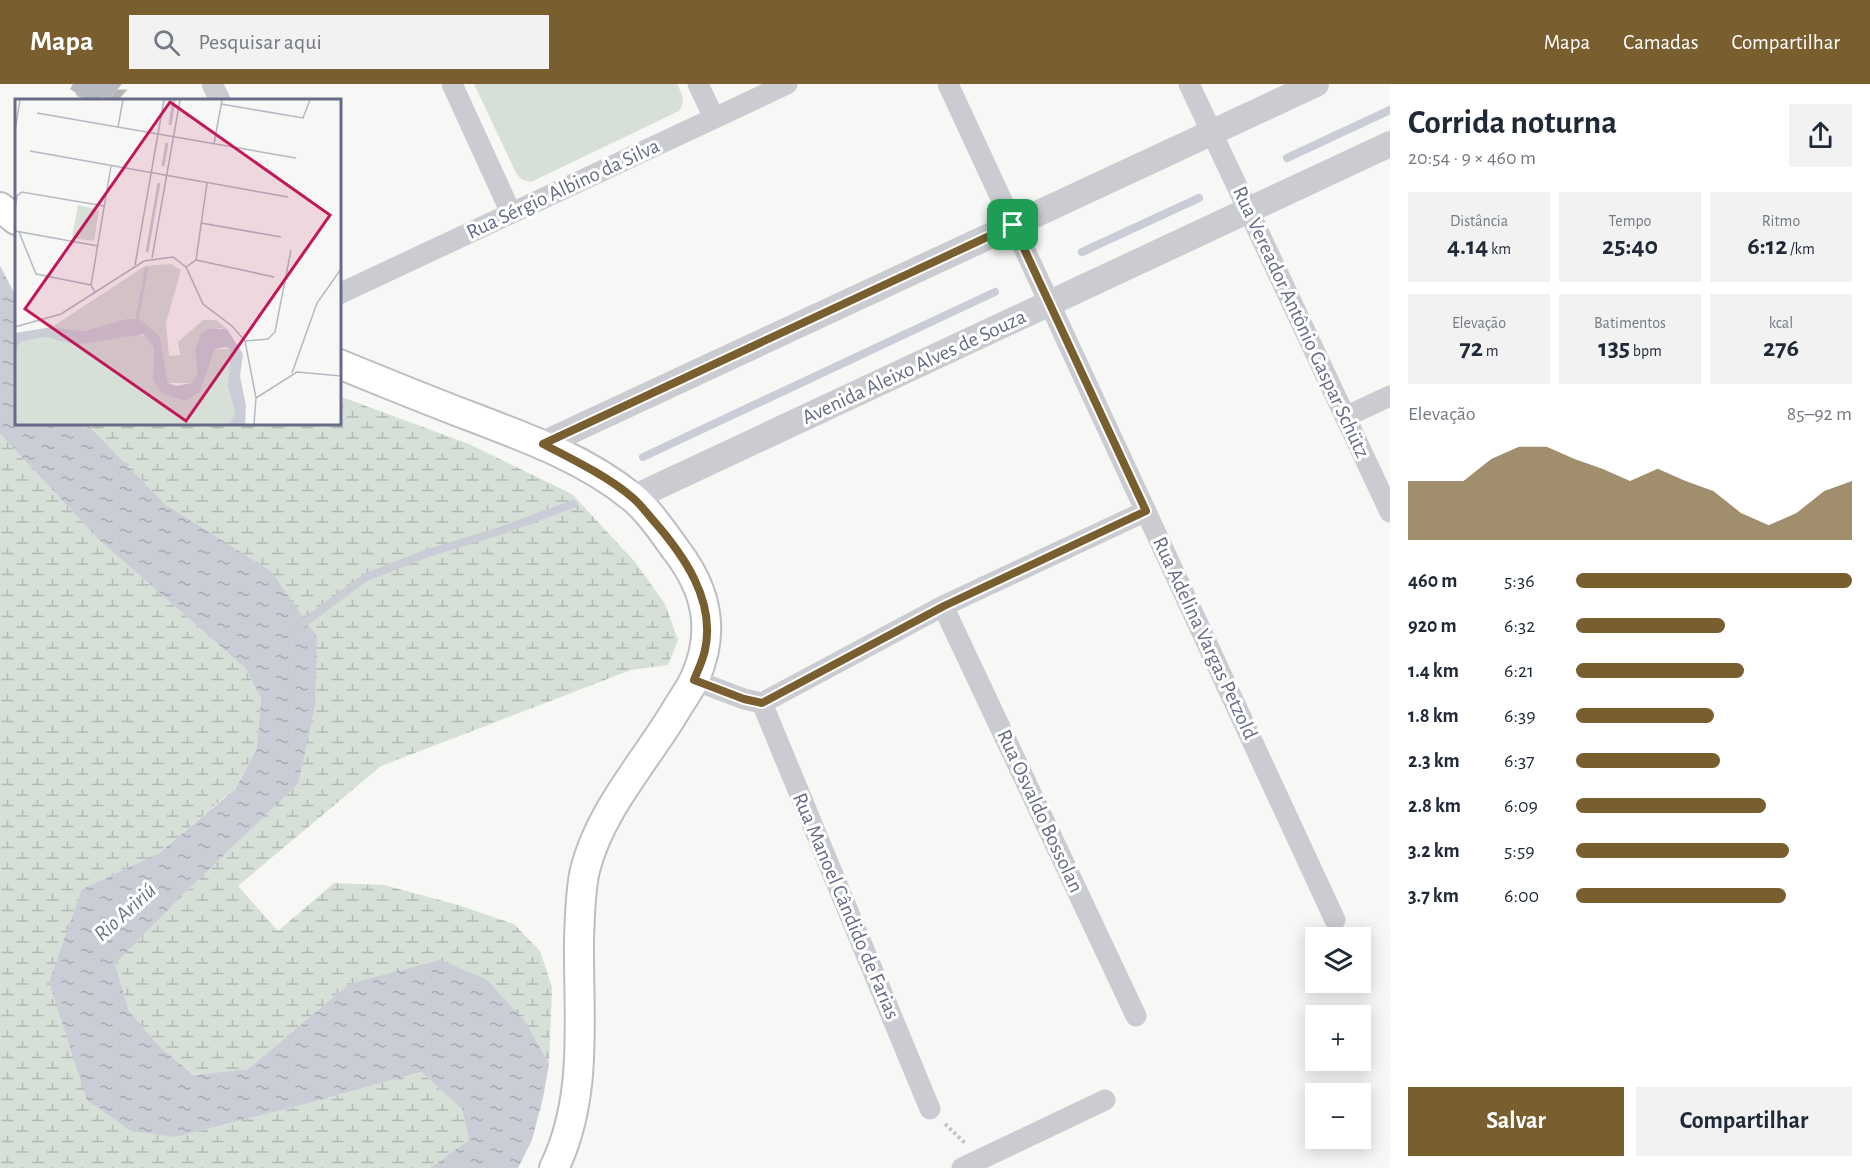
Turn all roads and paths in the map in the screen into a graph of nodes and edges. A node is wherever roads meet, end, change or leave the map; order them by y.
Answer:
1 (212, 84) edge
2 (452, 84) edge
3 (698, 84) edge
4 (787, 84) edge
5 (948, 84) edge
6 (1189, 84) edge
7 (1316, 84) edge
8 (220, 99) edge
9 (714, 118) junction
10 (1212, 132) junction
11 (1390, 144) edge
12 (0, 207) edge
13 (1249, 210) junction
14 (511, 213) junction
15 (15, 219) edge
16 (1013, 225) junction
17 (340, 294) edge
18 (1050, 303) junction
19 (340, 364) edge
20 (1390, 396) edge
21 (1345, 417) junction
22 (543, 444) junction
23 (633, 498) junction
24 (1146, 511) junction
25 (1390, 513) edge
26 (944, 606) junction
27 (694, 680) junction
28 (762, 703) junction
29 (1335, 920) dead end
30 (1136, 1016) dead end
31 (1105, 1100) dead end
32 (930, 1109) joint
33 (981, 1159) junction
34 (554, 1168) edge
35 (962, 1168) edge

1 - 8 street
2 - 14 street
3 - 9 street
4 - 9 street, Rua Sérgio Albino da Silva
5 - 16 street, Rua Adelina Vargas Petzold
6 - 10 street, Rua Vereador Antônio Gaspar Schütz
7 - 10 street
9 - 14 street, Rua Sérgio Albino da Silva
10 - 13 street, Rua Vereador Antônio Gaspar Schütz
10 - 16 street
11 - 13 street, Avenida Aleixo Alves de Souza
12 - 15 main road
13 - 18 street, Avenida Aleixo Alves de Souza
13 - 21 street, Rua Vereador Antônio Gaspar Schütz
14 - 17 street, Rua Sérgio Albino da Silva
16 - 18 street, Rua Adelina Vargas Petzold
16 - 22 street
18 - 23 street, Avenida Aleixo Alves de Souza
18 - 24 street, Rua Adelina Vargas Petzold
19 - 22 main road
20 - 21 street
21 - 25 street, Rua Vereador Antônio Gaspar Schütz
22 - 23 main road
23 - 27 main road
24 - 26 street
24 - 29 street, Rua Adelina Vargas Petzold
26 - 28 street
26 - 30 street, Rua Osvaldo Bossolan
27 - 28 street
27 - 34 main road
28 - 32 street, Rua Manoel Cândido de Farias
31 - 33 street
32 - 33 path
33 - 35 street

